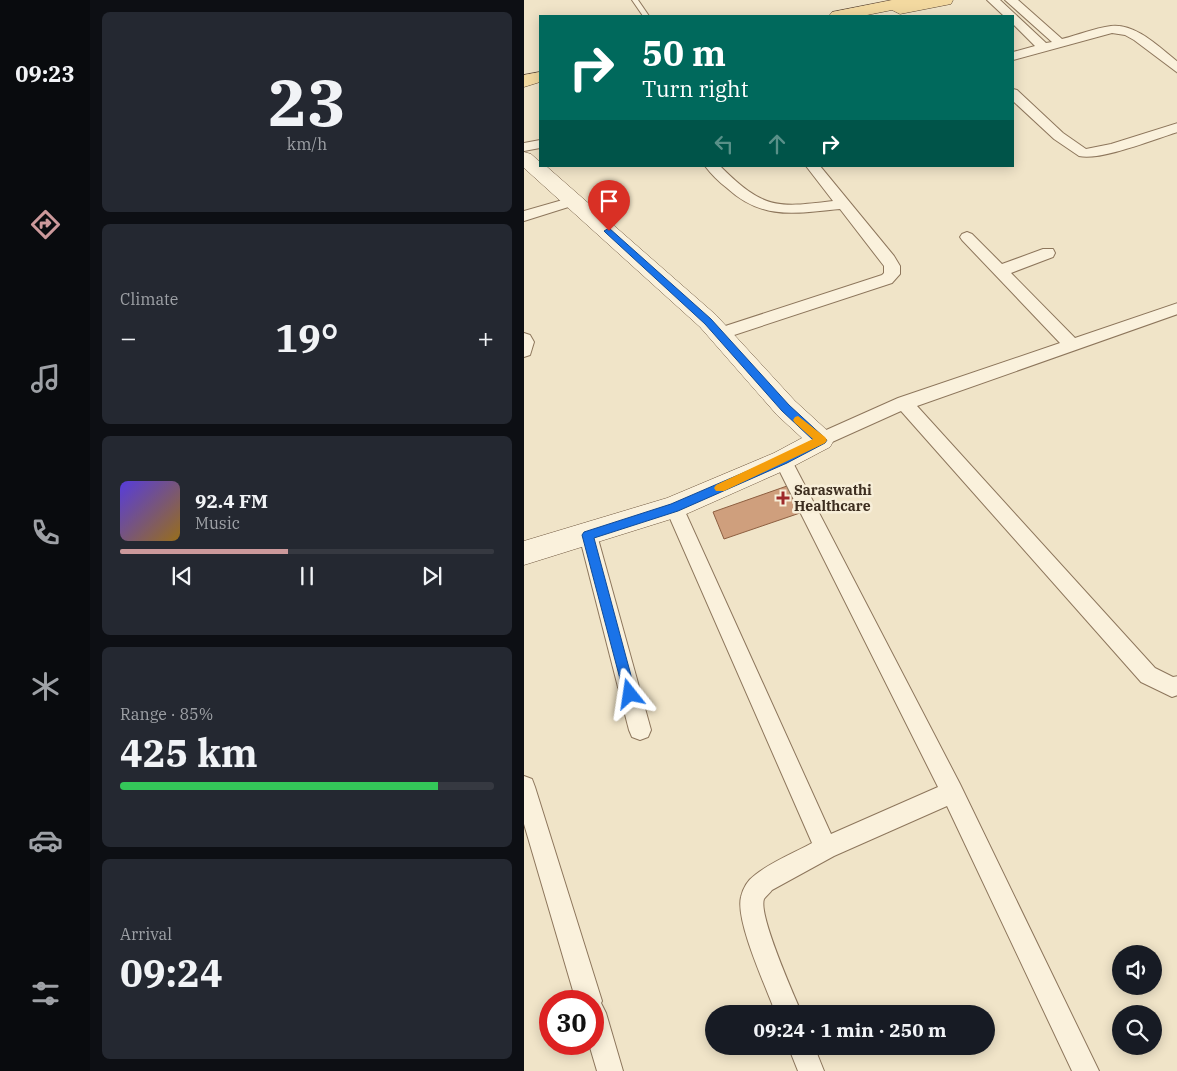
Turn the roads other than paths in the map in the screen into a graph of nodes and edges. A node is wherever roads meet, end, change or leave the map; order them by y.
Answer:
1 (635, 0) edge
2 (917, 0) edge
3 (945, 0) edge
4 (993, 0) edge
5 (1011, 0) edge
6 (645, 15) edge
7 (843, 15) edge
8 (871, 15) edge
9 (1010, 15) edge
10 (1030, 16) junction
11 (1014, 18) edge
12 (1014, 19) edge
13 (1059, 42) junction
14 (1043, 47) junction
15 (1014, 56) edge
16 (1177, 69) edge
17 (539, 77) edge
18 (524, 81) edge
19 (539, 84) edge
20 (524, 87) edge
21 (1014, 95) edge
22 (1177, 127) edge
23 (539, 144) edge
24 (524, 147) edge
25 (524, 158) edge
26 (713, 167) edge
27 (814, 167) edge
28 (574, 201) junction
29 (844, 204) junction
30 (524, 216) edge
31 (966, 237) dead end
32 (1048, 253) dead end
33 (1000, 271) junction
34 (1177, 308) edge
35 (719, 334) junction
36 (524, 340) edge
37 (1072, 345) junction
38 (524, 351) edge
39 (904, 403) junction
40 (821, 440) junction
41 (783, 460) junction
42 (674, 507) junction
43 (588, 535) junction
44 (524, 553) edge
45 (1177, 685) edge
46 (640, 730) dead end
47 (524, 787) edge
48 (952, 792) junction
49 (826, 848) junction
50 (586, 990) edge
51 (786, 1005) edge
52 (604, 1051) edge
53 (805, 1055) edge
54 (610, 1071) edge
55 (811, 1071) edge
56 (1086, 1071) edge

1 - 6 lane
2 - 7 main road
3 - 8 main road
4 - 9 street
5 - 10 street
10 - 11 street
10 - 13 street
12 - 14 street
13 - 14 street
13 - 16 street
14 - 15 street
17 - 18 main road
19 - 20 main road
21 - 22 street
23 - 24 street
25 - 28 street
26 - 29 street
27 - 29 street
28 - 30 street
28 - 35 street
29 - 35 street
31 - 33 street
32 - 33 street
33 - 37 street
34 - 37 street
35 - 40 street
36 - 38 street
37 - 39 street
39 - 40 street
39 - 45 street
40 - 41 street
41 - 42 street
41 - 48 street
42 - 43 street
42 - 49 street
43 - 44 street
43 - 46 street
47 - 50 street
48 - 49 street
48 - 56 street
49 - 51 street
52 - 54 street
53 - 55 street

